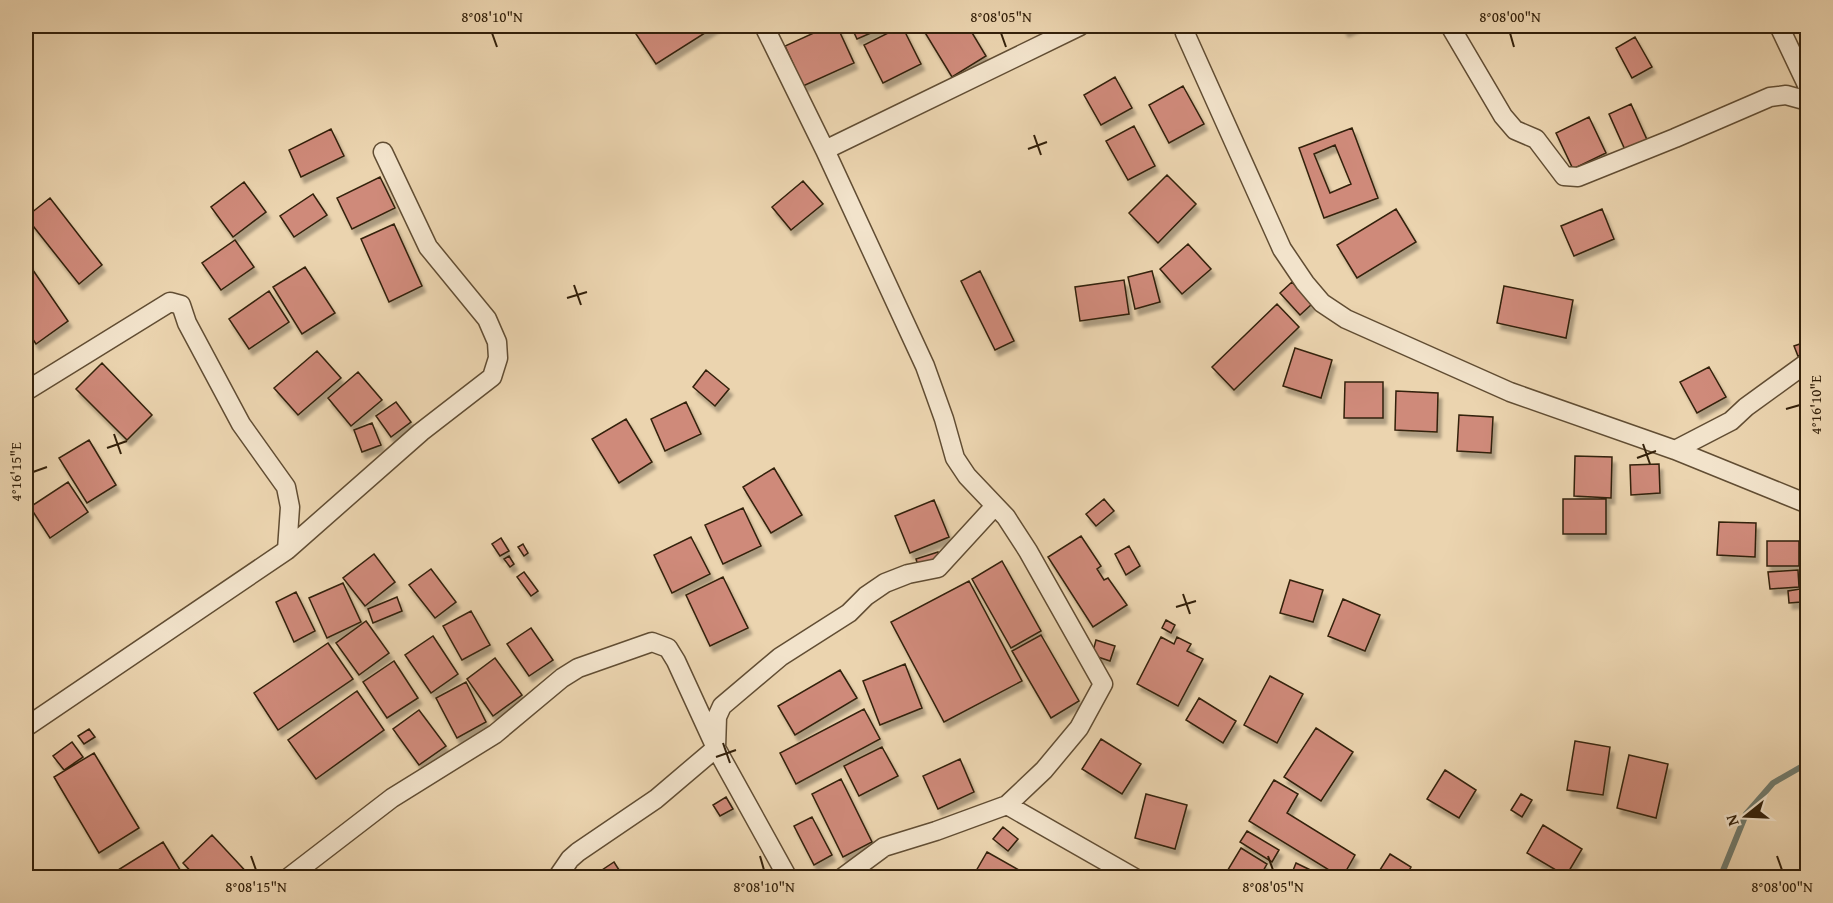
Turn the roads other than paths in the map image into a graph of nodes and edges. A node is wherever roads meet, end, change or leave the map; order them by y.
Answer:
1 (764, 26) edge
2 (1080, 26) edge
3 (1183, 26) edge
4 (1450, 26) edge
5 (1779, 26) edge
6 (1808, 87) edge
7 (1808, 101) edge
8 (825, 150) junction
9 (383, 152) dead end
10 (1808, 362) edge
11 (26, 391) edge
12 (1675, 450) junction
13 (1808, 504) edge
14 (994, 507) junction
15 (287, 550) junction
16 (26, 727) edge
17 (716, 748) junction
18 (1007, 805) junction
19 (288, 878) edge
20 (557, 878) edge
21 (788, 878) edge
22 (842, 878) edge
23 (1135, 878) edge

1 - 8 street
2 - 8 street
3 - 12 street
4 - 7 street
5 - 6 street
8 - 14 street
9 - 15 street
10 - 12 street
11 - 15 street
12 - 13 street
14 - 17 street
14 - 18 street
15 - 16 street
17 - 19 street
17 - 20 street
17 - 21 street
18 - 22 street
18 - 23 street

